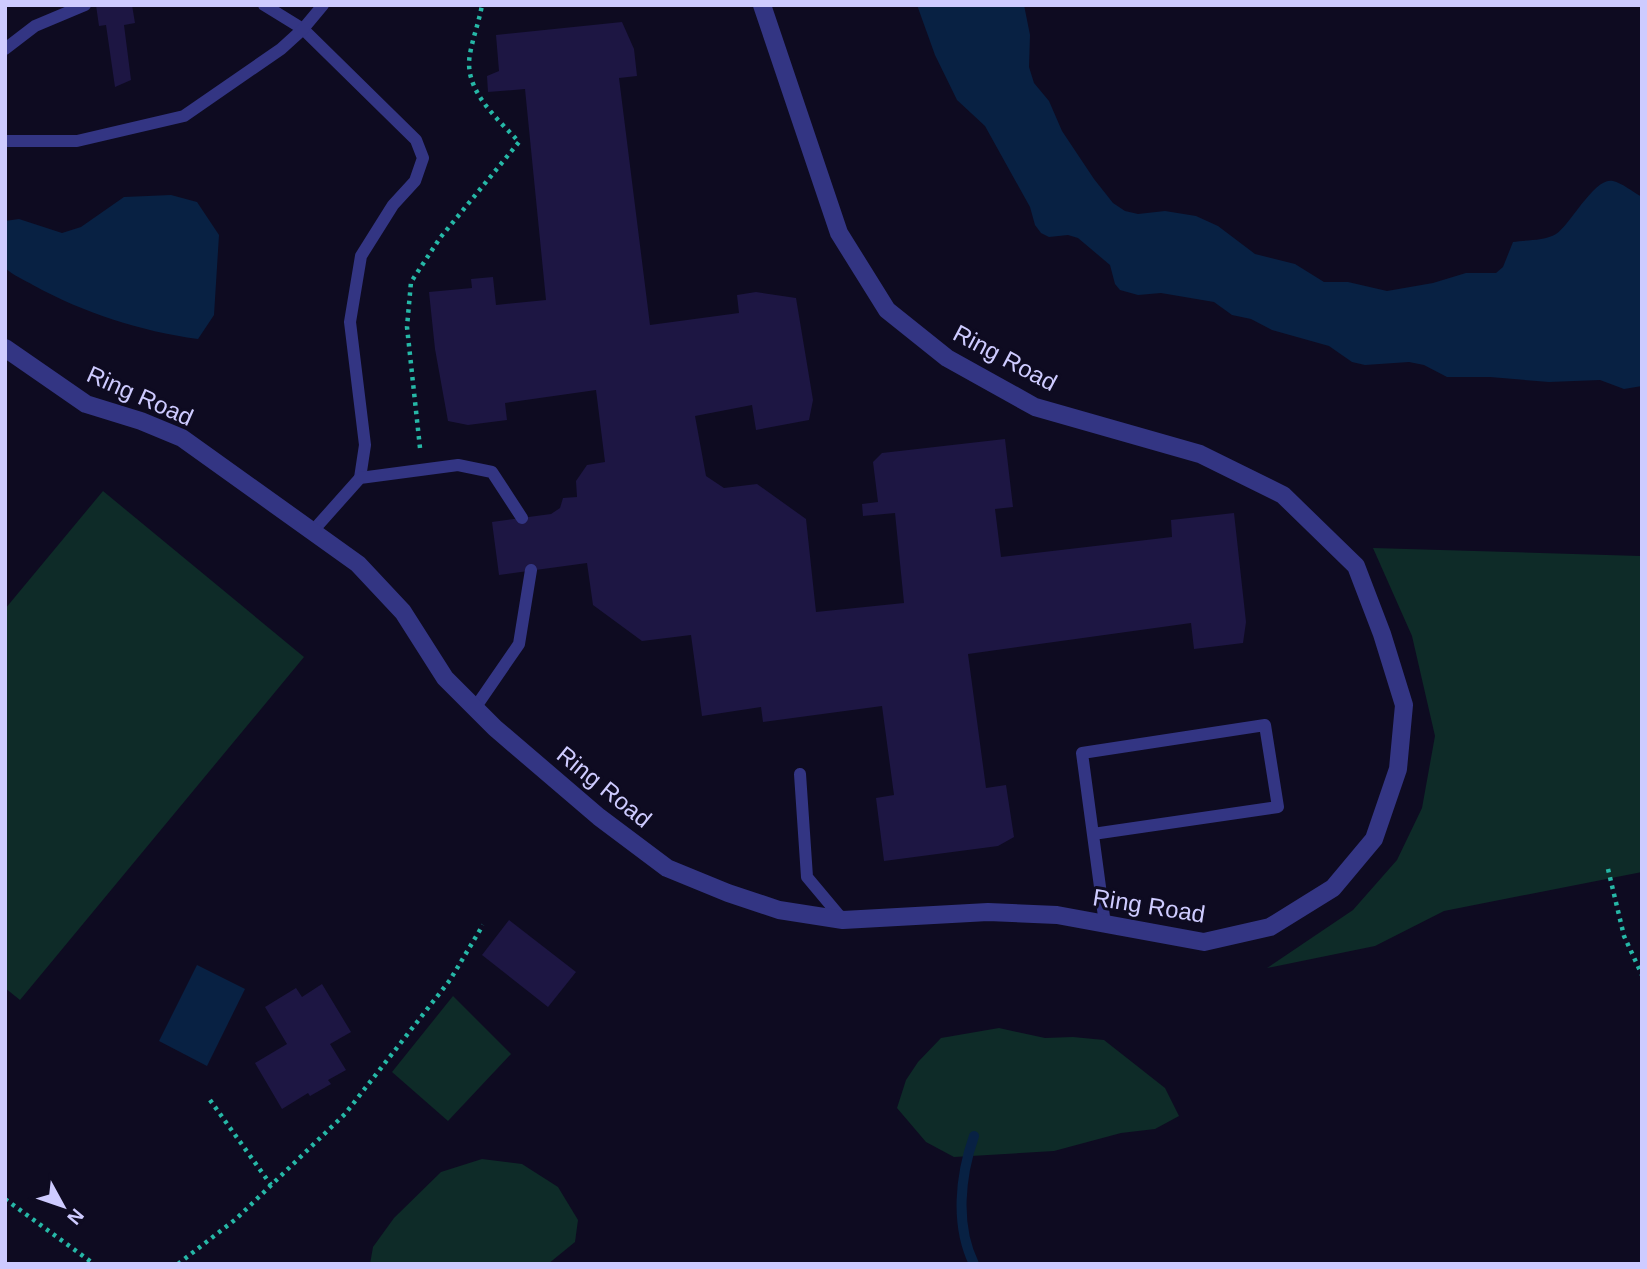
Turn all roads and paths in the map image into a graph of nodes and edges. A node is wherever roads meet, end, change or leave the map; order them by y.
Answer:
1 (85, 5) edge
2 (264, 5) edge
3 (323, 5) edge
4 (482, 5) edge
5 (762, 5) edge
6 (303, 29) junction
7 (5, 49) edge
8 (5, 141) edge
9 (5, 348) edge
10 (422, 470) junction
11 (360, 478) junction
12 (522, 518) dead end
13 (311, 533) junction
14 (531, 570) dead end
15 (475, 708) junction
16 (800, 774) dead end
17 (1093, 834) junction
18 (1608, 869) dead end
19 (843, 920) junction
20 (483, 925) dead end
21 (1105, 925) junction
22 (1642, 975) edge
23 (209, 1100) dead end
24 (271, 1185) junction
25 (5, 1199) edge
26 (94, 1264) edge
27 (178, 1264) edge

1 - 7 lane
2 - 6 lane
3 - 6 lane
4 - 10 path
5 - 21 street, Ring Road
6 - 8 lane
6 - 11 lane
9 - 13 street, Ring Road
10 - 11 lane
10 - 12 lane
11 - 13 lane
13 - 15 street, Ring Road
14 - 15 lane
15 - 19 street, Ring Road
16 - 19 lane
17 - 17 lane
17 - 21 lane
18 - 22 path
19 - 21 street, Ring Road
20 - 24 path
23 - 24 path
24 - 27 path
25 - 26 path

